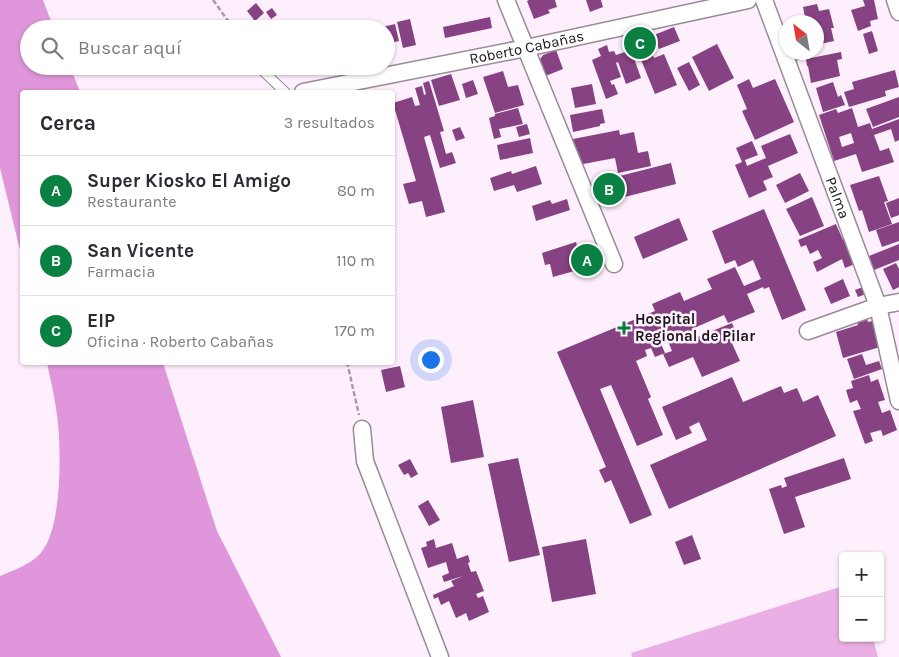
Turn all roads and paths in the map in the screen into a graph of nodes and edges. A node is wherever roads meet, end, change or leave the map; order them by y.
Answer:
1 (213, 0) edge
2 (506, 0) edge
3 (748, 0) edge
4 (764, 0) edge
5 (896, 0) edge
6 (899, 12) edge
7 (227, 20) edge
8 (526, 48) junction
9 (395, 74) edge
10 (267, 75) edge
11 (390, 75) edge
12 (283, 90) edge
13 (314, 90) edge
14 (614, 264) dead end
15 (899, 302) edge
16 (878, 306) junction
17 (808, 331) dead end
18 (349, 365) edge
19 (899, 400) edge
20 (362, 429) joint
21 (440, 657) edge

1 - 7 path
2 - 8 street
3 - 8 street, Roberto Cabañas
4 - 16 street, Palma
5 - 6 street
8 - 9 street, Roberto Cabañas
8 - 14 street
10 - 12 lane
11 - 13 street, Roberto Cabañas
15 - 16 street
16 - 17 street
16 - 19 street, Palma
18 - 20 path
20 - 21 street

